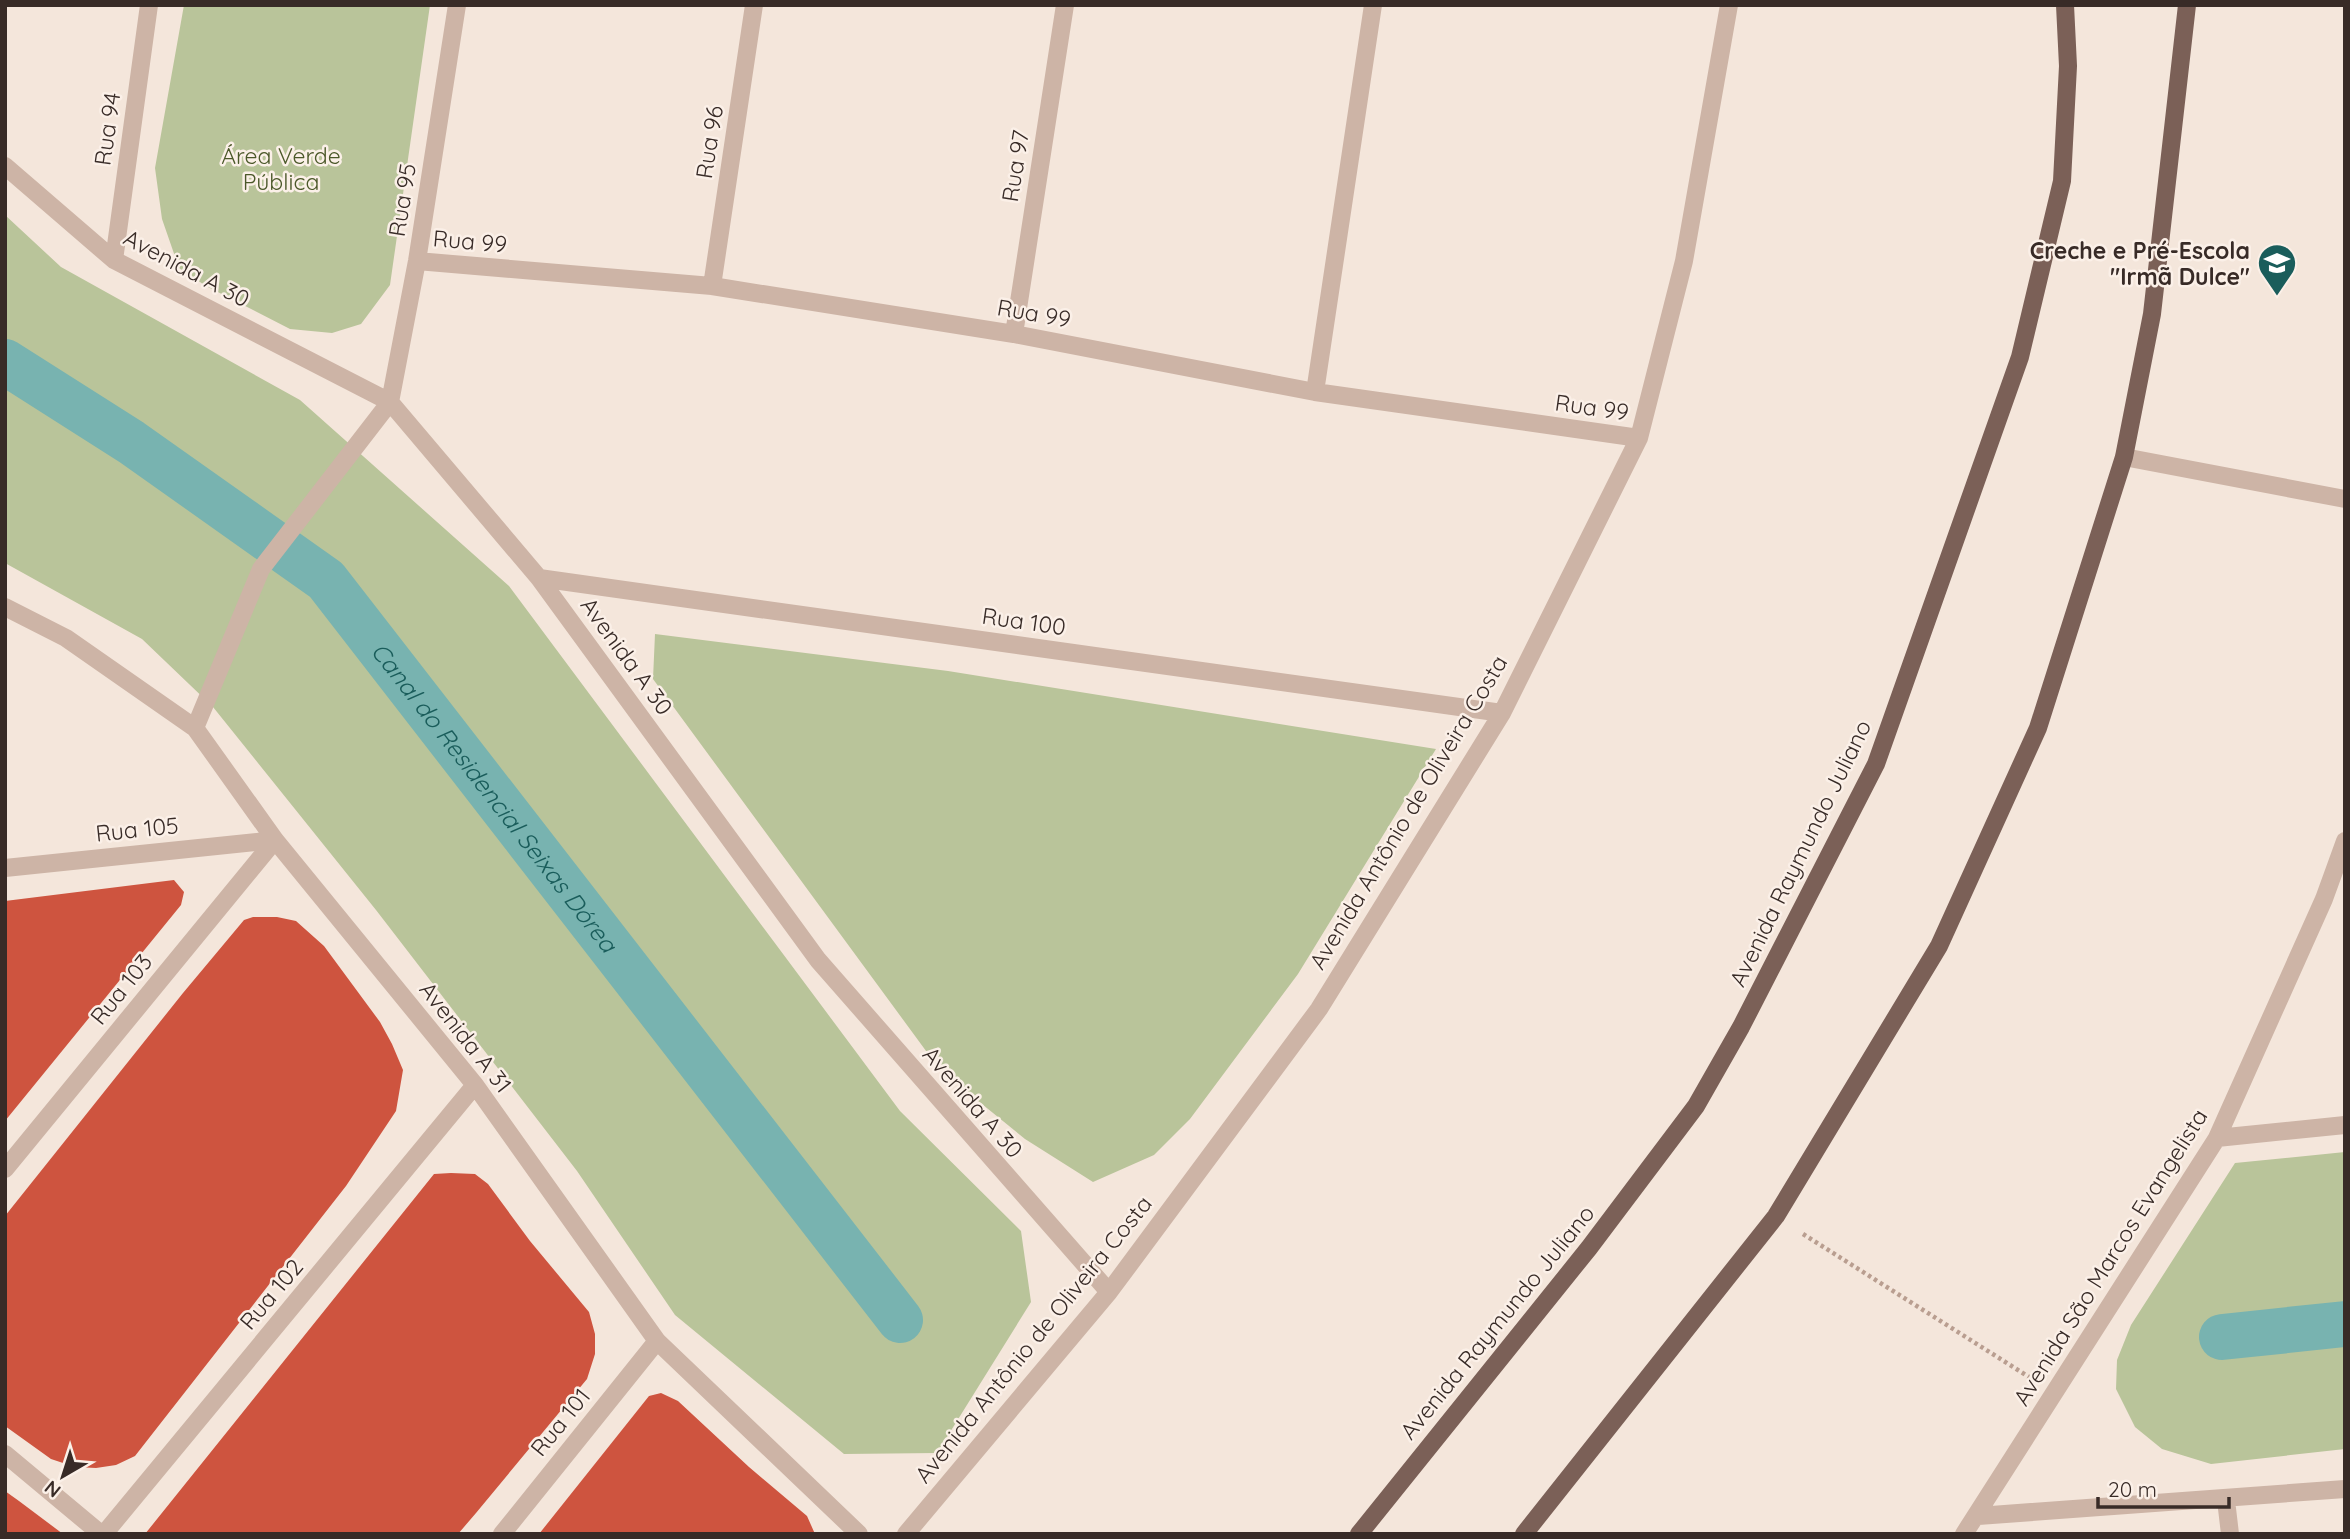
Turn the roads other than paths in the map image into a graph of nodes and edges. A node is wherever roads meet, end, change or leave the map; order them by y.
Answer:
1 (149, 5) edge
2 (457, 5) edge
3 (754, 5) edge
4 (1065, 5) edge
5 (1373, 5) edge
6 (1729, 5) edge
7 (2065, 5) edge
8 (2187, 5) edge
9 (5, 166) edge
10 (114, 260) junction
11 (417, 261) junction
12 (712, 286) junction
13 (1014, 334) junction
14 (1315, 392) junction
15 (390, 402) junction
16 (1639, 438) junction
17 (2124, 457) junction
18 (2345, 499) edge
19 (539, 578) junction
20 (5, 607) edge
21 (1502, 713) junction
22 (195, 728) junction
23 (275, 840) junction
24 (2345, 841) edge
25 (5, 868) edge
26 (475, 1085) junction
27 (2345, 1125) edge
28 (2217, 1138) junction
29 (5, 1169) edge
30 (1109, 1292) junction
31 (657, 1341) junction
32 (5, 1454) edge
33 (2345, 1489) edge
34 (2226, 1500) junction
35 (1978, 1516) junction
36 (102, 1534) edge
37 (502, 1534) edge
38 (859, 1534) edge
39 (906, 1534) edge
40 (1359, 1534) edge
41 (1524, 1534) edge
42 (1964, 1534) edge
43 (2230, 1534) edge

1 - 10 street, Rua 94
2 - 11 street, Rua 95
3 - 12 street, Rua 96
4 - 13 street, Rua 97
5 - 14 street
6 - 16 street, Avenida Antônio de Oliveira Costa
7 - 40 main road, Avenida Raymundo Juliano
8 - 17 main road
9 - 10 street, Avenida A 30
10 - 15 street, Avenida A 30
11 - 12 street, Rua 99
11 - 15 street, Rua 95
12 - 13 street, Rua 99
13 - 14 street, Rua 99
14 - 16 street, Rua 99
15 - 19 street, Avenida A 30
15 - 22 street
16 - 21 street, Avenida Antônio de Oliveira Costa
17 - 18 street
17 - 41 main road
19 - 21 street, Rua 100
19 - 30 street, Avenida A 30
20 - 22 street, Avenida A 31
21 - 30 street, Avenida Antônio de Oliveira Costa
22 - 23 street, Avenida A 31
23 - 25 street, Rua 105
23 - 26 street, Avenida A 31
23 - 29 street, Rua 103
24 - 28 street, Avenida São Marcos Evangelista
26 - 31 street, Avenida A 31
26 - 36 street, Rua 102
27 - 28 street
28 - 35 street, Avenida São Marcos Evangelista
30 - 39 street, Avenida Antônio de Oliveira Costa
31 - 37 street, Rua 101
31 - 38 street, Avenida A 31
32 - 36 street, Rua 102
33 - 34 street
34 - 35 street
34 - 43 street
35 - 42 street, Avenida São Marcos Evangelista

